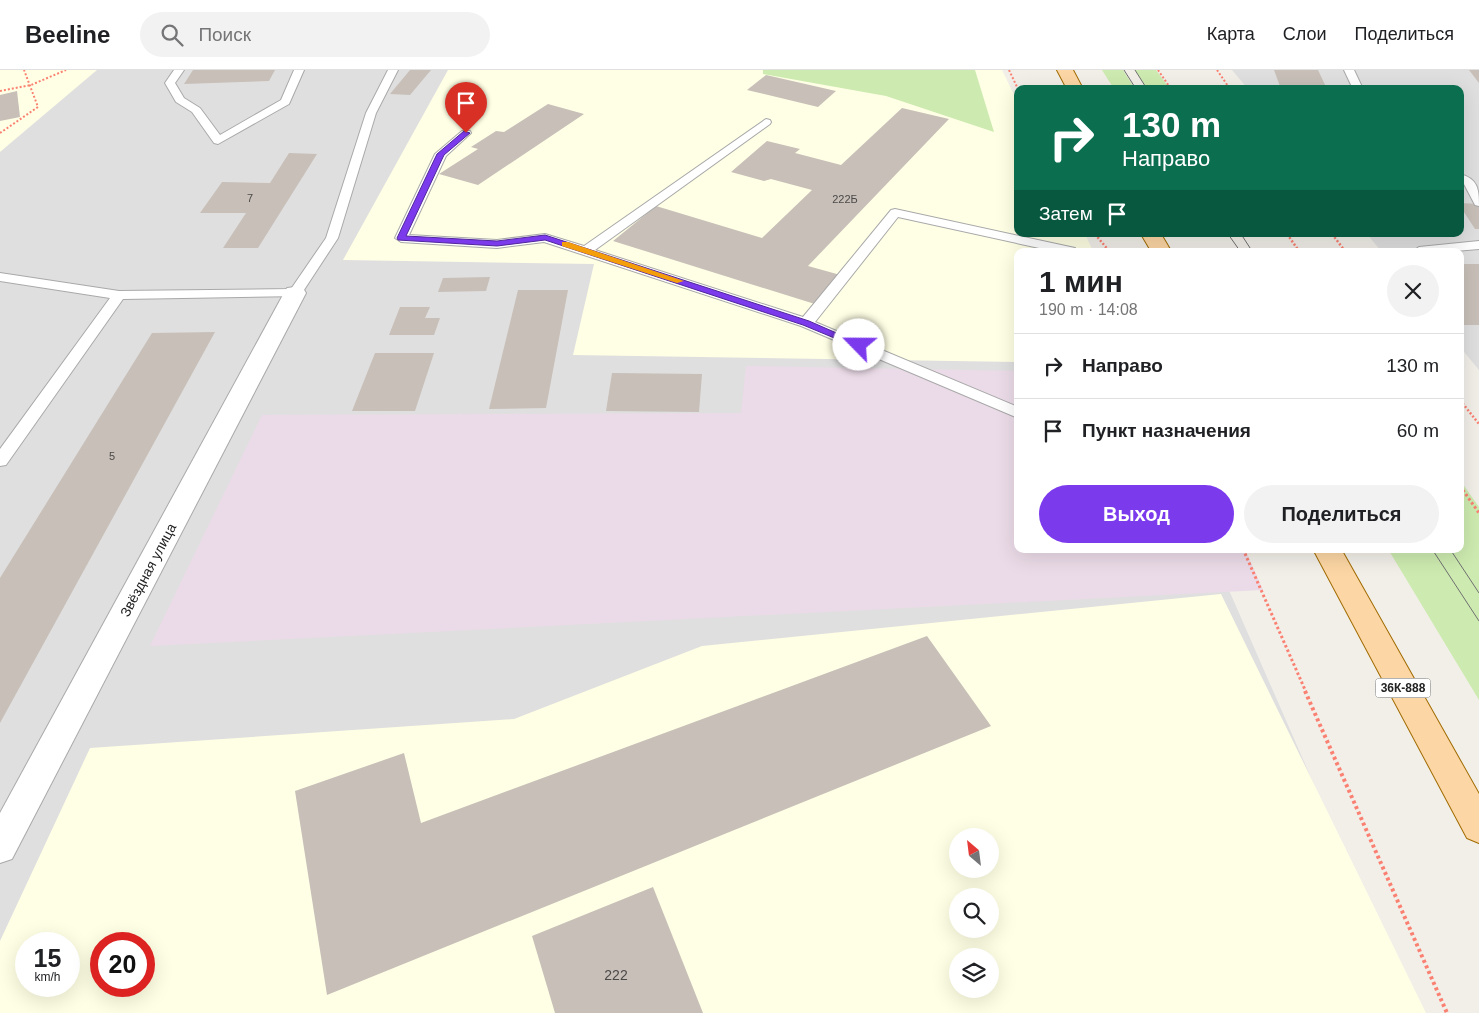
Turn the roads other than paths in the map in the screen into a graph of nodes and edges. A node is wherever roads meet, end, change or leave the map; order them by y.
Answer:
1 (179, 70) edge
2 (299, 70) edge
3 (392, 70) edge
4 (1065, 70) edge
5 (1349, 70) edge
6 (1073, 85) edge
7 (1356, 85) edge
8 (766, 122) dead end
9 (466, 133) dead end
10 (1469, 181) edge
11 (1479, 202) edge
12 (1479, 245) edge
13 (1056, 248) edge
14 (1449, 248) edge
15 (586, 251) junction
16 (0, 277) edge
17 (295, 293) junction
18 (119, 295) junction
19 (806, 323) junction
20 (1014, 411) edge
21 (0, 461) edge
22 (1329, 553) edge
23 (1479, 826) edge
24 (0, 847) edge

1 - 2 lane
3 - 17 lane
4 - 6 main road
5 - 7 lane
8 - 15 lane
9 - 15 lane
10 - 11 lane
12 - 14 lane
13 - 19 lane
15 - 19 lane
16 - 18 lane
17 - 18 lane
17 - 24 street, Звёздная улица
18 - 21 lane
19 - 20 lane
22 - 23 main road, 36К-888

